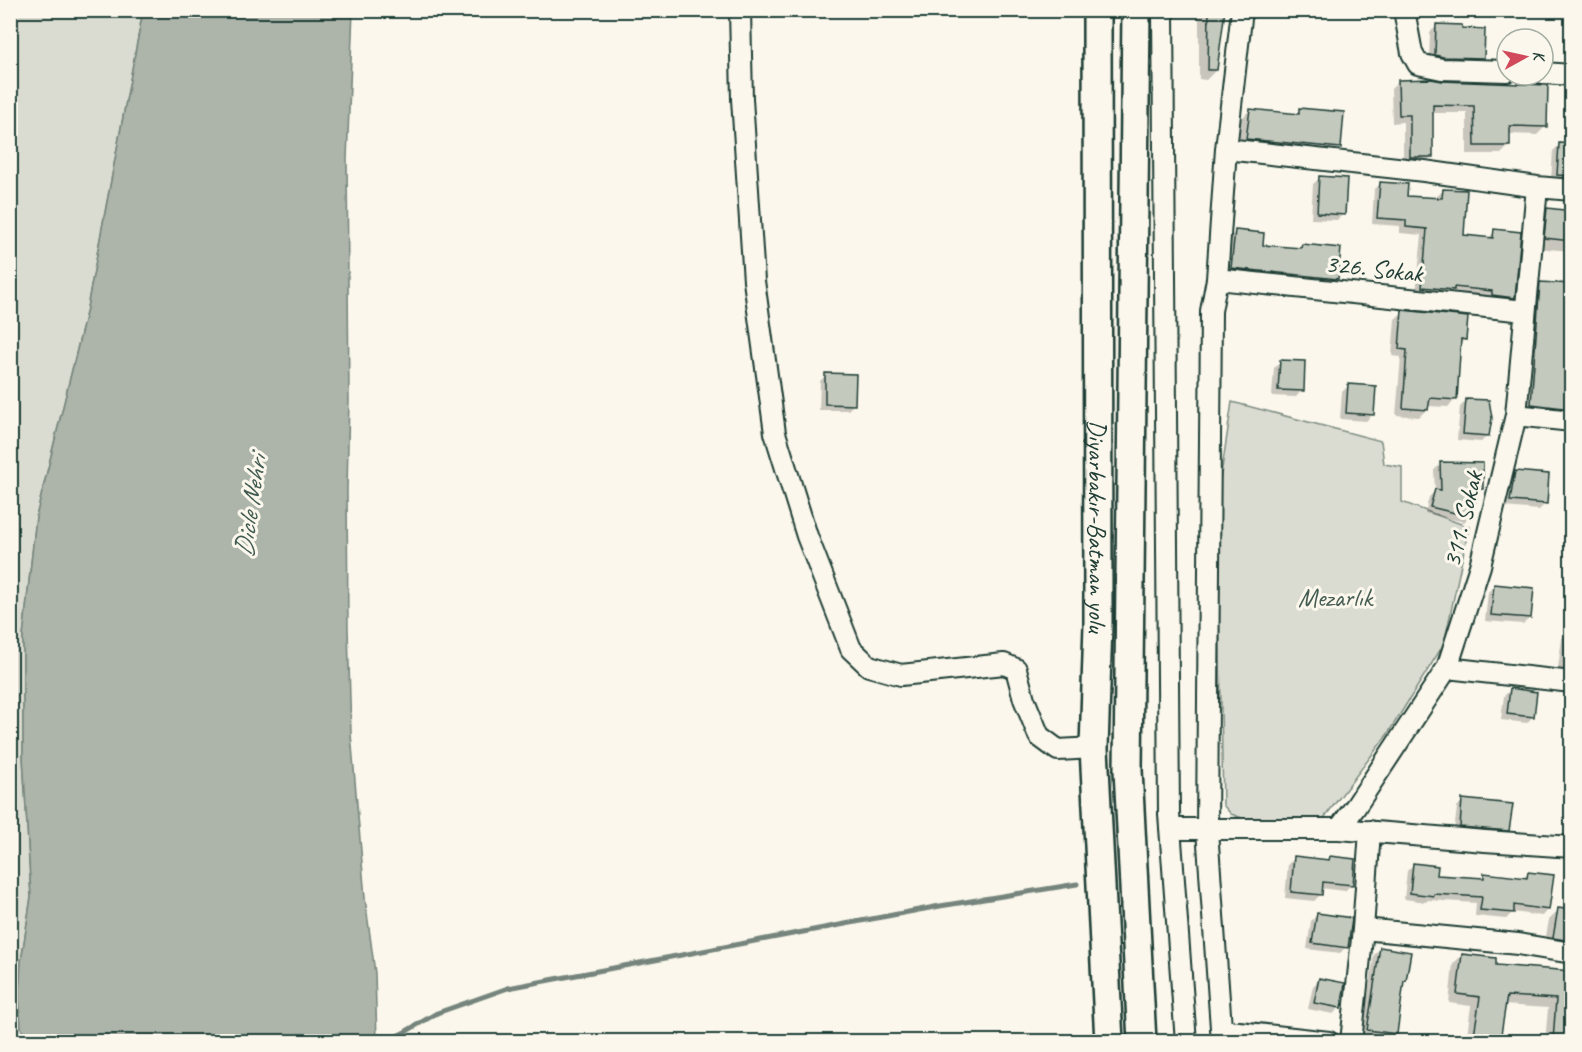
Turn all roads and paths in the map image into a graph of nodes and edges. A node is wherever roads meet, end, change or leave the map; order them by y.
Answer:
1 (740, 10) edge
2 (1097, 10) edge
3 (1136, 10) edge
4 (1163, 10) edge
5 (1242, 10) edge
6 (1404, 10) edge
7 (1495, 71) edge
8 (1555, 74) edge
9 (1572, 75) edge
10 (1226, 149) junction
11 (1537, 187) junction
12 (1572, 190) edge
13 (1217, 279) junction
14 (1525, 311) junction
15 (1516, 415) junction
16 (1572, 421) edge
17 (1447, 668) junction
18 (1572, 682) edge
19 (1094, 748) junction
20 (1170, 829) junction
21 (1339, 829) junction
22 (1207, 830) junction
23 (1370, 831) junction
24 (1572, 847) edge
25 (1364, 929) junction
26 (1572, 953) edge
27 (1221, 1036) edge
28 (1109, 1041) edge
29 (1142, 1041) edge
30 (1186, 1041) edge
31 (1329, 1041) edge
32 (1351, 1041) edge

1 - 19 street
2 - 19 highway, Diyarbakır-Batman yolu
3 - 29 highway, Diyarbakır-Batman yolu
4 - 20 street
5 - 10 street
6 - 7 street
8 - 9 street
10 - 11 street
10 - 13 street
11 - 12 street
11 - 14 street, 311. Sokak
13 - 14 street, 326. Sokak
13 - 22 street
14 - 15 street, 311. Sokak
15 - 16 street
15 - 17 street, 311. Sokak
17 - 18 street
17 - 21 street, 311. Sokak
19 - 28 highway, Diyarbakır-Batman yolu
20 - 22 street
20 - 30 street
21 - 22 street
21 - 23 street
22 - 27 street
23 - 24 street
23 - 25 street
25 - 26 street
25 - 32 street
27 - 31 street

